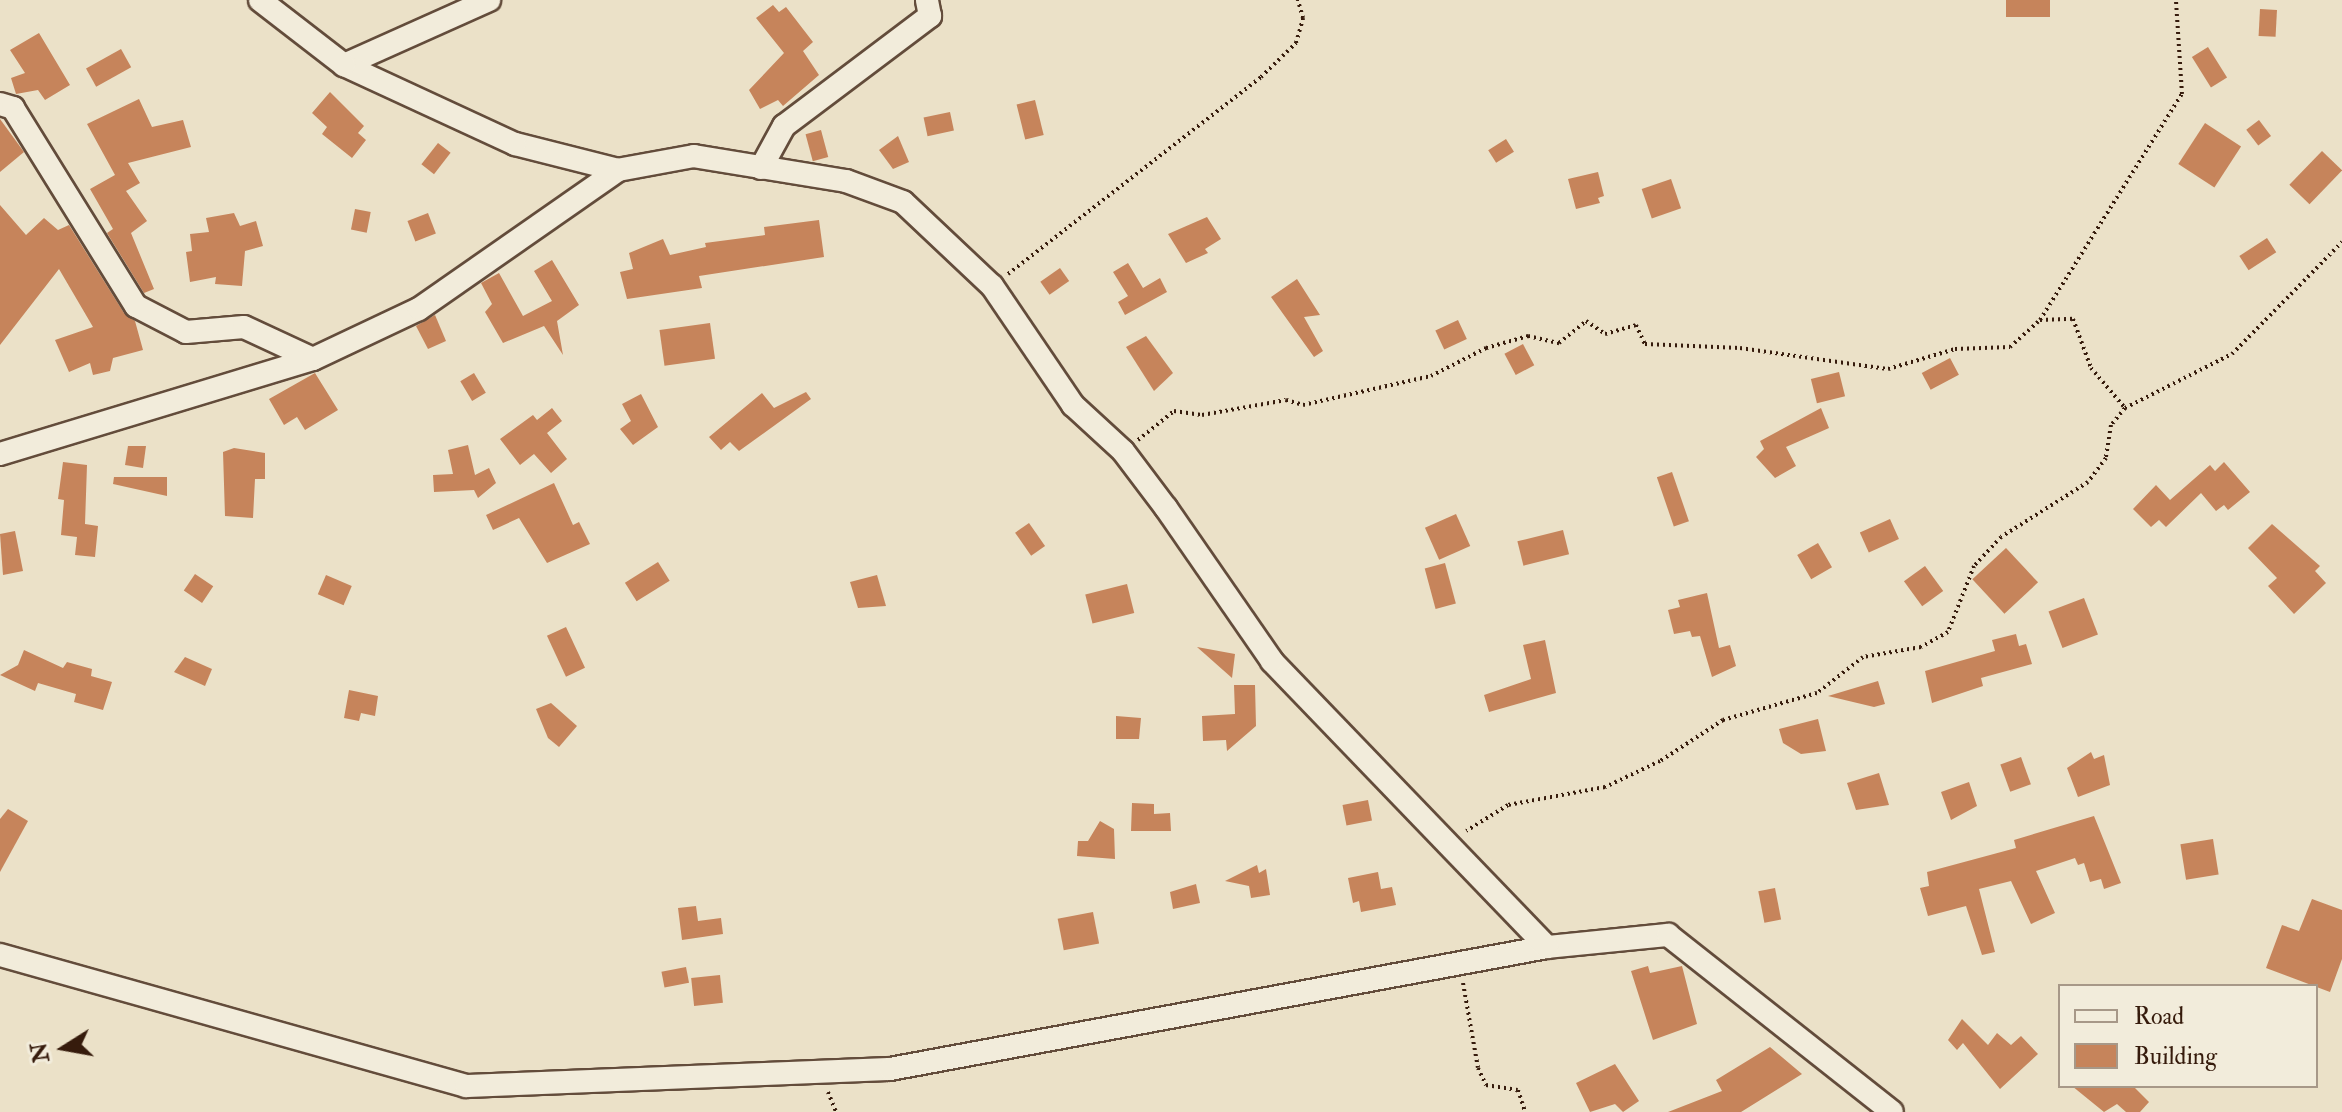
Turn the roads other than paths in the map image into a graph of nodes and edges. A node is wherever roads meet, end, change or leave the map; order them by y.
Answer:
1 (260, 0) edge
2 (489, 0) edge
3 (927, 0) edge
4 (344, 65) junction
5 (0, 104) edge
6 (761, 168) junction
7 (618, 170) junction
8 (313, 359) junction
9 (0, 454) edge
10 (1547, 947) junction
11 (0, 955) edge
12 (1892, 1112) edge

1 - 4 street
2 - 4 street
3 - 6 street
4 - 7 street
5 - 8 street
6 - 7 street
6 - 10 street
7 - 8 street
8 - 9 street
10 - 11 street
10 - 12 street

